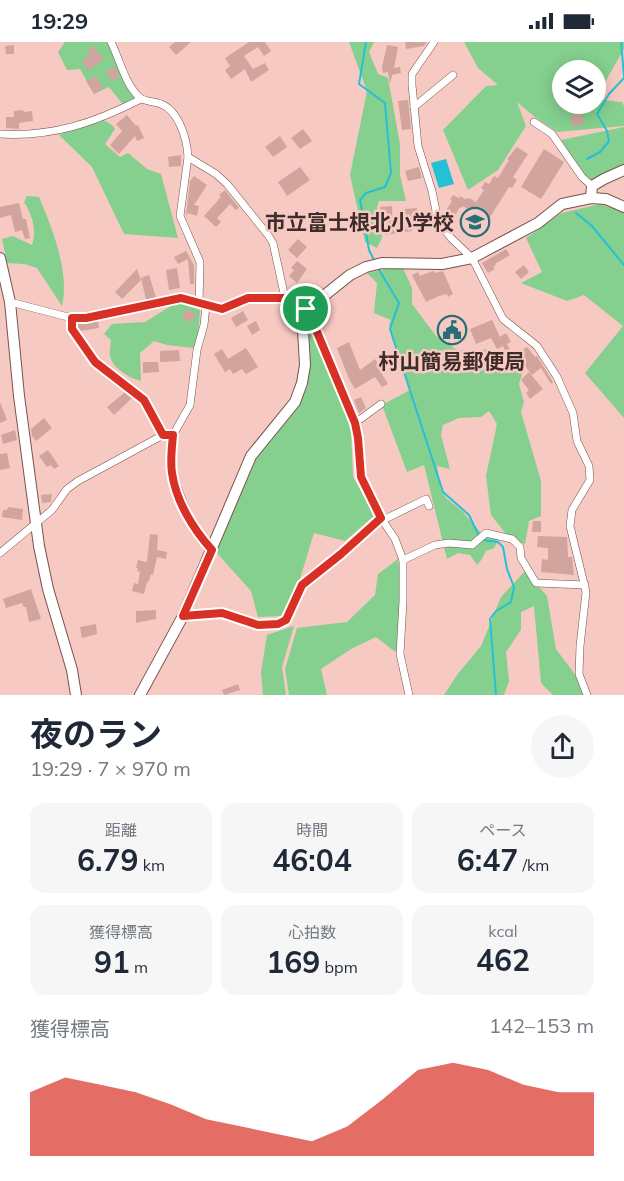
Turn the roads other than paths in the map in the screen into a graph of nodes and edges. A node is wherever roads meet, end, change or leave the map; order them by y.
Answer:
1 (111, 42) edge
2 (434, 42) edge
3 (453, 75) dead end
4 (141, 99) junction
5 (414, 107) junction
6 (534, 122) dead end
7 (0, 134) edge
8 (188, 157) junction
9 (624, 170) edge
10 (592, 186) junction
11 (591, 198) junction
12 (624, 207) edge
13 (0, 258) edge
14 (472, 258) junction
15 (285, 298) junction
16 (10, 302) junction
17 (202, 305) junction
18 (305, 313) junction
19 (72, 318) junction
20 (381, 404) dead end
21 (355, 423) junction
22 (163, 435) junction
23 (173, 435) junction
24 (429, 506) dead end
25 (382, 519) junction
26 (35, 525) junction
27 (212, 550) junction
28 (0, 553) edge
29 (403, 560) junction
30 (585, 585) junction
31 (183, 616) junction
32 (76, 695) edge
33 (140, 695) edge
34 (409, 695) edge
35 (586, 695) edge

1 - 4 street
2 - 5 street
3 - 5 street
4 - 7 street
4 - 8 street
5 - 14 street
6 - 10 street
8 - 15 street
8 - 17 street
9 - 10 street
10 - 11 street
11 - 12 street
11 - 14 street
13 - 16 street
14 - 18 street
14 - 30 street
15 - 17 street
15 - 18 street
16 - 19 street
16 - 26 street
17 - 19 street
17 - 23 street
18 - 21 street
18 - 27 street
19 - 22 street
20 - 21 street
21 - 25 street
22 - 23 street
22 - 26 street
23 - 27 street
24 - 25 street
25 - 29 street
25 - 31 street
26 - 28 street
26 - 32 street
27 - 31 street
29 - 30 street
29 - 34 street
30 - 35 street
31 - 33 street

